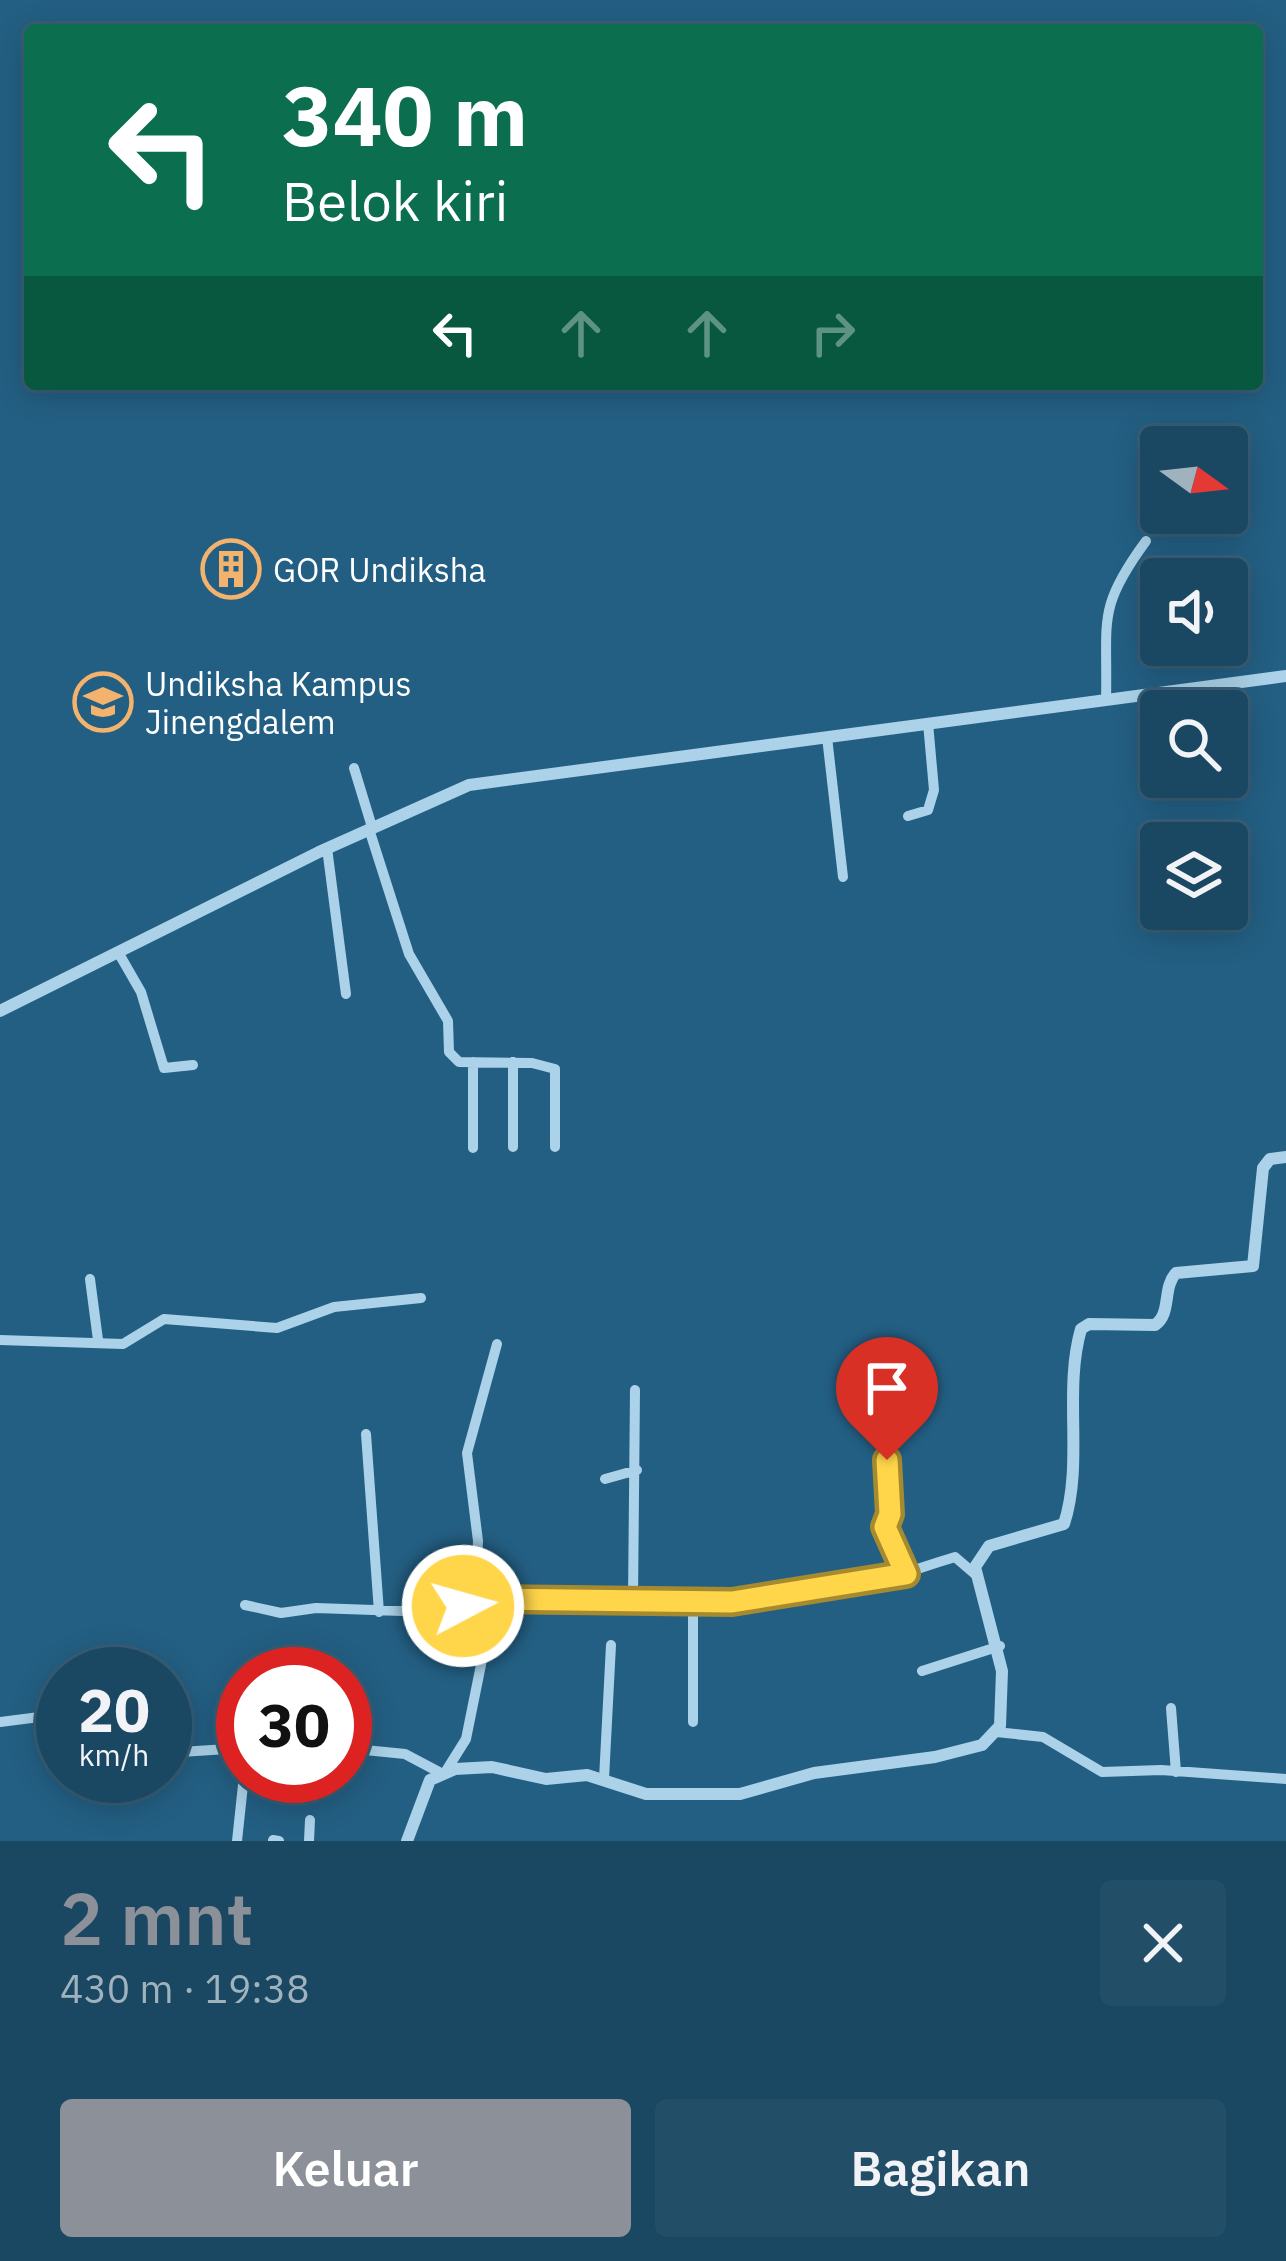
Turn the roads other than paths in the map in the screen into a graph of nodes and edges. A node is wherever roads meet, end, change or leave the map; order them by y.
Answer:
1 (1146, 541) dead end
2 (1286, 676) edge
3 (1106, 700) junction
4 (928, 723) junction
5 (827, 737) junction
6 (354, 768) dead end
7 (908, 816) dead end
8 (371, 828) junction
9 (328, 848) junction
10 (843, 878) dead end
11 (118, 952) junction
12 (346, 994) dead end
13 (0, 1011) edge
14 (473, 1061) junction
15 (513, 1062) junction
16 (193, 1065) dead end
17 (513, 1147) dead end
18 (555, 1147) dead end
19 (473, 1148) dead end
20 (1286, 1156) edge
21 (90, 1280) dead end
22 (422, 1298) dead end
23 (0, 1340) edge
24 (98, 1340) junction
25 (496, 1344) dead end
26 (634, 1390) dead end
27 (887, 1430) dead end
28 (366, 1434) dead end
29 (637, 1469) junction
30 (604, 1478) dead end
31 (906, 1574) junction
32 (976, 1575) junction
33 (487, 1599) junction
34 (633, 1600) junction
35 (693, 1601) junction
36 (245, 1605) dead end
37 (379, 1612) junction
38 (611, 1645) dead end
39 (1000, 1646) junction
40 (922, 1671) dead end
41 (1171, 1708) dead end
42 (36, 1717) edge
43 (0, 1722) edge
44 (693, 1722) dead end
45 (996, 1732) junction
46 (372, 1751) edge
47 (442, 1771) junction
48 (1176, 1772) junction
49 (604, 1779) junction
50 (1286, 1779) edge
51 (241, 1803) edge
52 (310, 1820) dead end
53 (237, 1841) edge
54 (309, 1841) edge
55 (407, 1841) edge

1 - 3 street
2 - 3 street
3 - 4 street
4 - 5 street
4 - 7 street
5 - 8 street
5 - 10 street
6 - 8 street
8 - 9 street
8 - 14 street
9 - 11 street
9 - 12 street
11 - 13 street
11 - 16 street
14 - 15 street
14 - 19 street
15 - 17 street
15 - 18 street
20 - 32 street
21 - 24 street
22 - 24 street
23 - 24 street
25 - 33 street
26 - 29 street
27 - 31 street
28 - 37 street
29 - 30 street
29 - 34 street
31 - 32 street
31 - 35 street
32 - 39 street
33 - 34 street
33 - 37 street
33 - 47 street
34 - 35 street
35 - 44 street
36 - 37 street
38 - 49 street
39 - 40 street
39 - 45 street
41 - 48 street
42 - 43 street
45 - 48 street
45 - 49 street
46 - 47 street
47 - 49 street
47 - 55 street
48 - 50 street
51 - 53 street
52 - 54 street

